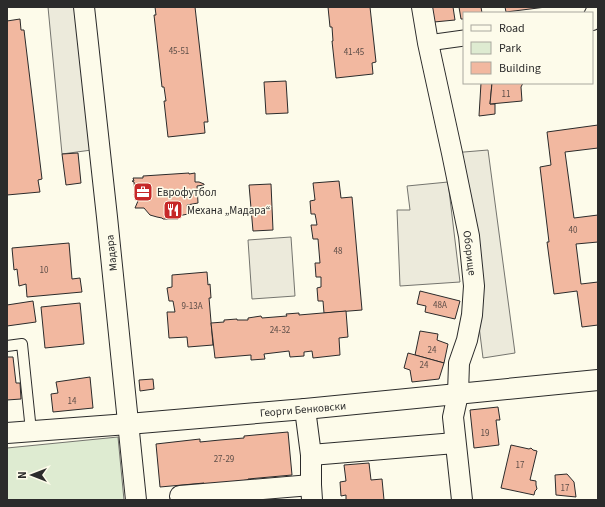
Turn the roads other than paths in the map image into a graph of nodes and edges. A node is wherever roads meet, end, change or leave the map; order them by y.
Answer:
1 (84, 7) edge
2 (422, 7) edge
3 (598, 8) edge
4 (593, 18) edge
5 (463, 38) edge
6 (428, 43) junction
7 (7, 346) edge
8 (598, 380) edge
9 (458, 394) junction
10 (305, 409) junction
11 (128, 424) junction
12 (31, 431) junction
13 (7, 433) edge
14 (455, 443) junction
15 (311, 455) junction
16 (311, 492) edge
17 (180, 496) dead end
18 (136, 500) edge
19 (462, 500) edge

1 - 11 street, Мадара
2 - 6 street, Оборище
3 - 4 street
5 - 6 street
6 - 9 street, Оборище
7 - 12 lane
8 - 9 street, Георги Бенковски
9 - 10 street, Георги Бенковски
9 - 14 street, Оборище
10 - 11 street, Георги Бенковски
10 - 15 street
11 - 12 street, Георги Бенковски
11 - 18 street, Мадара
12 - 13 street, Георги Бенковски
14 - 15 street
14 - 19 street, Оборище
15 - 16 street
16 - 17 street

